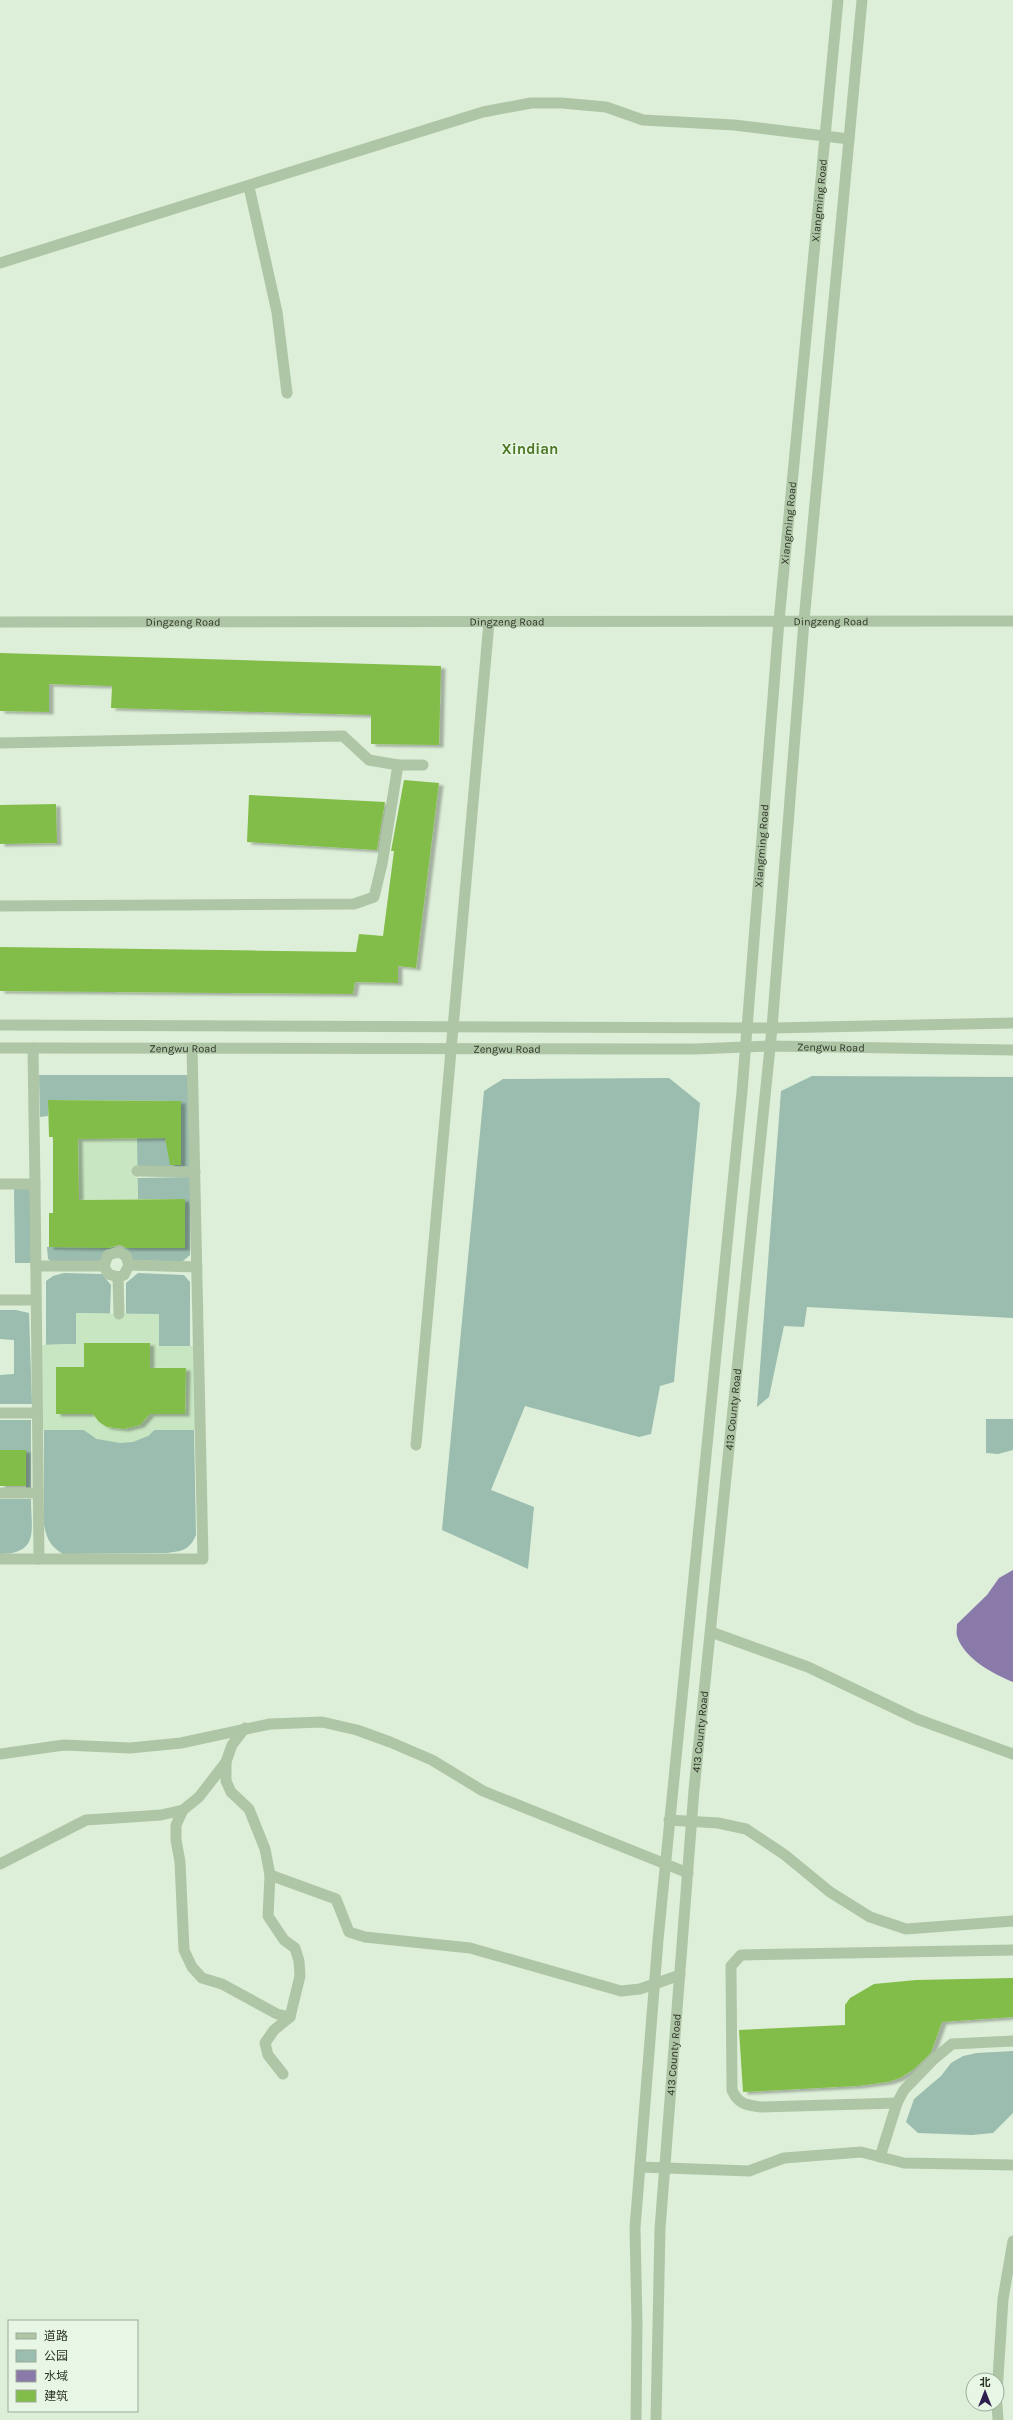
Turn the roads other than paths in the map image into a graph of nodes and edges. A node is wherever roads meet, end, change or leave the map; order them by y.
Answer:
1 (838, 0) edge
2 (862, 0) edge
3 (825, 136) junction
4 (849, 139) junction
5 (249, 187) junction
6 (0, 263) edge
7 (288, 393) dead end
8 (779, 621) junction
9 (804, 621) junction
10 (1013, 621) edge
11 (0, 622) edge
12 (489, 622) junction
13 (0, 743) edge
14 (398, 765) junction
15 (423, 765) dead end
16 (0, 906) edge
17 (1013, 1023) edge
18 (0, 1025) edge
19 (454, 1026) junction
20 (745, 1028) junction
21 (772, 1028) junction
22 (744, 1046) junction
23 (770, 1046) junction
24 (0, 1048) edge
25 (33, 1048) junction
26 (192, 1048) junction
27 (452, 1048) junction
28 (1013, 1050) edge
29 (137, 1171) dead end
30 (196, 1172) junction
31 (0, 1184) edge
32 (35, 1184) junction
33 (36, 1266) junction
34 (104, 1266) junction
35 (129, 1266) junction
36 (197, 1267) junction
37 (118, 1277) junction
38 (0, 1300) edge
39 (36, 1300) junction
40 (118, 1314) dead end
41 (0, 1412) edge
42 (37, 1413) junction
43 (416, 1445) dead end
44 (0, 1493) edge
45 (38, 1493) junction
46 (38, 1559) junction
47 (0, 1560) edge
48 (711, 1632) junction
49 (245, 1728) junction
50 (0, 1754) edge
51 (1013, 1754) edge
52 (226, 1762) junction
53 (183, 1810) junction
54 (669, 1820) junction
55 (692, 1821) junction
56 (0, 1864) edge
57 (665, 1864) junction
58 (688, 1873) junction
59 (270, 1875) junction
60 (1013, 1921) edge
61 (1013, 1950) edge
62 (680, 1975) junction
63 (656, 1982) junction
64 (290, 2017) junction
65 (1013, 2041) edge
66 (283, 2074) dead end
67 (897, 2103) junction
68 (880, 2157) junction
69 (1013, 2165) edge
70 (640, 2167) junction
71 (665, 2170) junction
72 (1013, 2241) edge
73 (998, 2372) edge
74 (636, 2420) edge
75 (656, 2420) edge

1 - 3 street, Xiangming Road
2 - 4 street
3 - 4 street
3 - 5 street
3 - 8 street, Xiangming Road
4 - 9 street
5 - 6 street
5 - 7 street
8 - 9 street, Dingzeng Road
8 - 12 street, Dingzeng Road
8 - 20 street, Xiangming Road
9 - 10 street, Dingzeng Road
9 - 21 street
11 - 12 street, Dingzeng Road
12 - 19 street
13 - 14 street
14 - 15 street
14 - 16 street
17 - 21 street, Zengwu Road
18 - 19 street, Zengwu Road
19 - 20 street, Zengwu Road
19 - 27 street
20 - 21 street, Zengwu Road
20 - 22 street, Xiangming Road
21 - 23 street
22 - 23 street, Zengwu Road
22 - 27 street, Zengwu Road
22 - 54 street, 413 County Road
23 - 28 street, Zengwu Road
23 - 48 street, 413 County Road
24 - 25 street, Zengwu Road
25 - 26 street, Zengwu Road
25 - 32 street
26 - 27 street, Zengwu Road
26 - 30 street
27 - 43 street
29 - 30 street
30 - 36 street
31 - 32 street
32 - 33 street
33 - 34 street
33 - 39 street
34 - 35 street
34 - 37 street
35 - 36 street
35 - 37 street
36 - 46 street
37 - 40 street
38 - 39 street
39 - 42 street
41 - 42 street
42 - 45 street
44 - 45 street
45 - 46 street
46 - 47 street
48 - 51 street
48 - 55 street, 413 County Road
49 - 50 street
49 - 52 street
49 - 57 street
52 - 53 street
52 - 59 street
53 - 56 street
53 - 64 street
54 - 55 street
54 - 57 street, 413 County Road
55 - 58 street, 413 County Road
55 - 60 street
57 - 58 street
57 - 63 street, 413 County Road
58 - 62 street, 413 County Road
59 - 63 street
59 - 64 street
61 - 67 street
62 - 63 street
62 - 71 street, 413 County Road
63 - 70 street, 413 County Road
64 - 66 street
65 - 67 street
67 - 68 street
68 - 69 street
68 - 71 street
70 - 71 street
70 - 74 street, 413 County Road
71 - 75 street, 413 County Road
72 - 73 street

